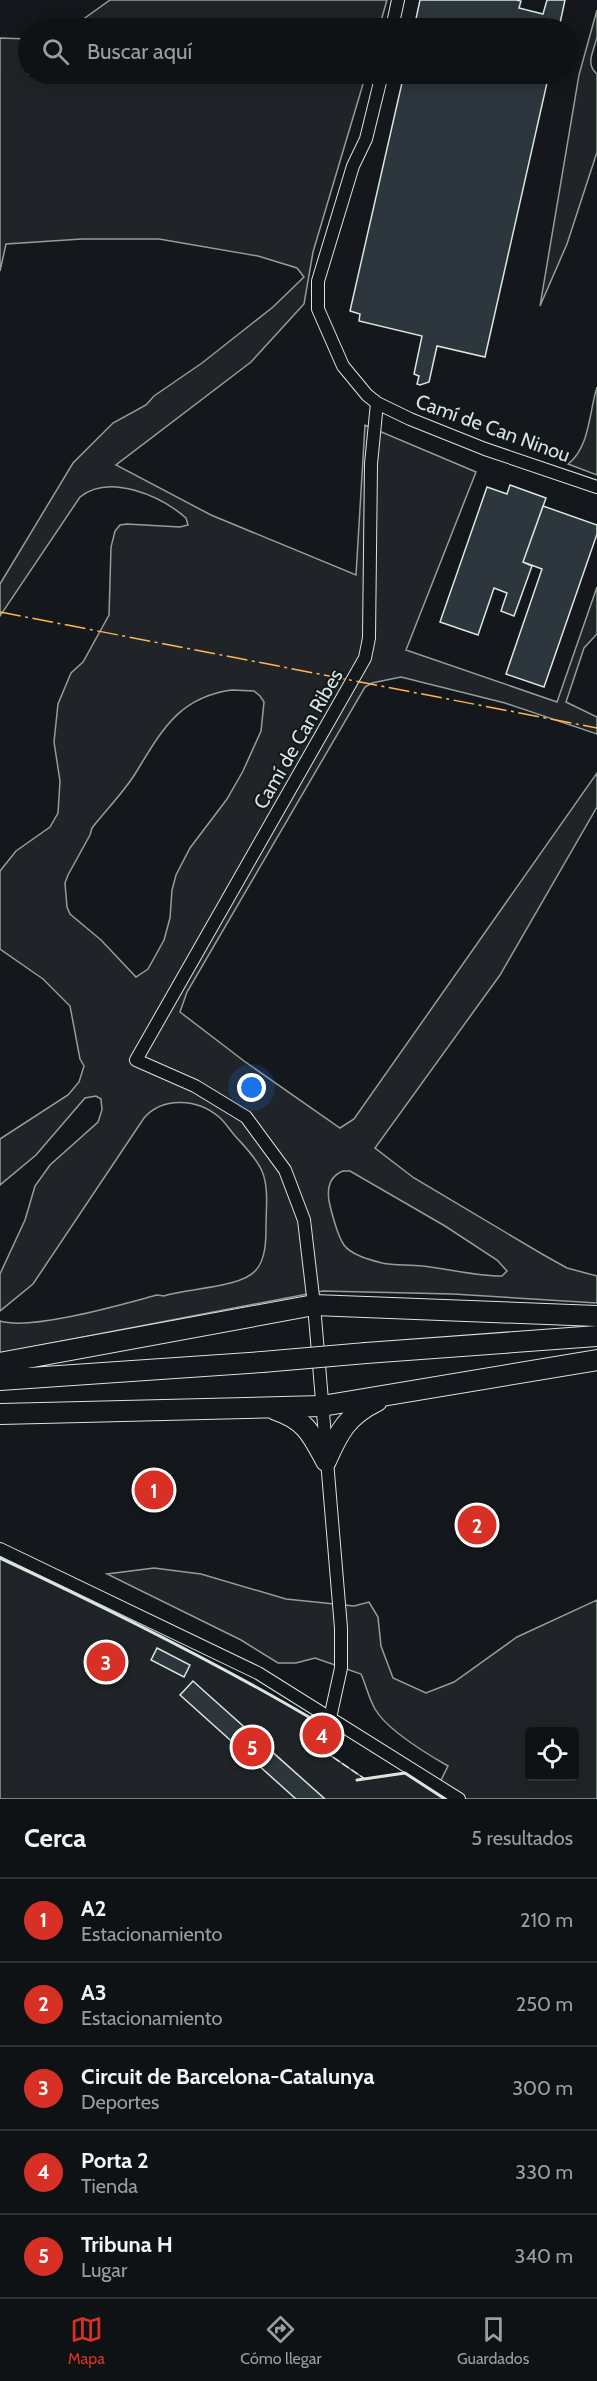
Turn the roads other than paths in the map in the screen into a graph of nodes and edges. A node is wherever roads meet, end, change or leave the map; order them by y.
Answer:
1 (398, 0) edge
2 (394, 18) edge
3 (380, 84) edge
4 (377, 403) junction
5 (597, 487) edge
6 (314, 1305) junction
7 (597, 1316) edge
8 (597, 1336) edge
9 (597, 1360) edge
10 (0, 1363) edge
11 (0, 1380) edge
12 (390, 1395) junction
13 (322, 1406) junction
14 (268, 1407) junction
15 (0, 1414) edge
16 (326, 1461) junction
17 (0, 1549) edge
18 (330, 1718) junction
19 (459, 1799) edge

1 - 2 street
3 - 4 street, Camí de Can Ninou
4 - 5 street, Camí de Can Ninou
4 - 6 street, Camí de Can Ribes
6 - 7 highway
6 - 10 highway
6 - 13 street
8 - 11 highway, bridge
9 - 12 highway
12 - 13 highway
12 - 16 highway
13 - 14 highway
13 - 16 street
14 - 15 highway
14 - 16 highway
16 - 18 street
17 - 18 street
18 - 19 street

